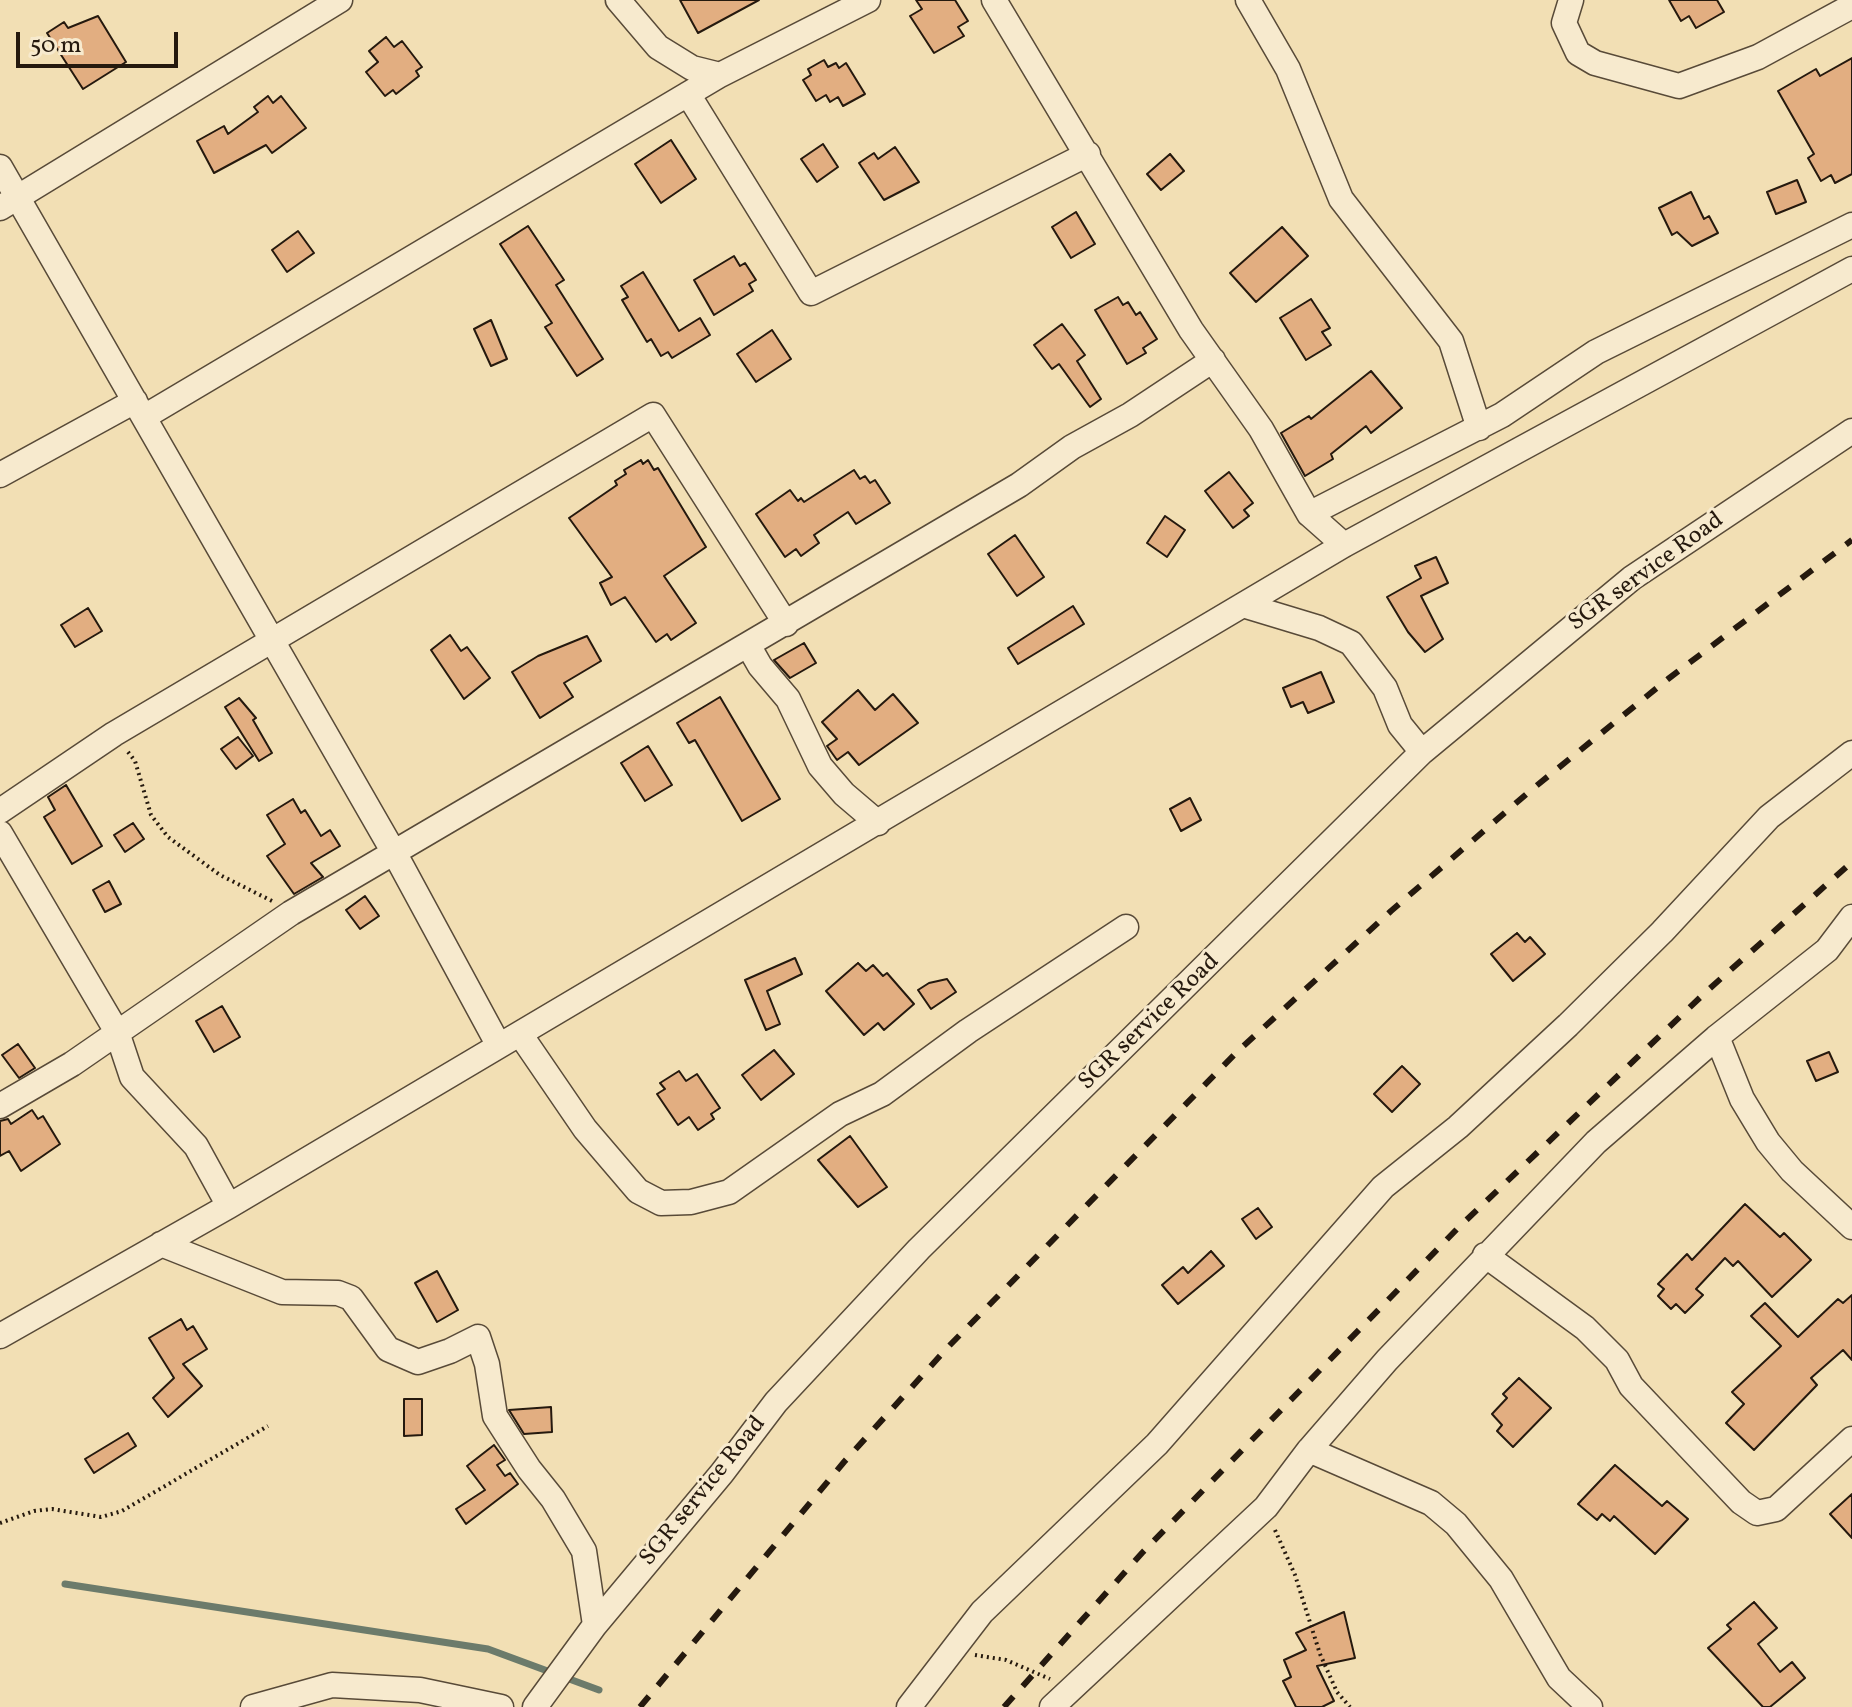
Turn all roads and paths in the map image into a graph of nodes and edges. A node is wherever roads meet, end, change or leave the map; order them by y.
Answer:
1 (340, 0) edge
2 (618, 0) edge
3 (868, 0) edge
4 (994, 0) edge
5 (1248, 0) edge
6 (1571, 0) edge
7 (1852, 6) edge
8 (720, 75) junction
9 (688, 94) junction
10 (1088, 154) junction
11 (0, 167) edge
12 (9, 203) edge
13 (1852, 225) edge
14 (1852, 269) edge
15 (1213, 360) junction
16 (140, 409) junction
17 (1479, 428) junction
18 (1852, 431) edge
19 (0, 475) edge
20 (1309, 514) junction
21 (1344, 545) junction
22 (1243, 605) junction
23 (786, 624) junction
24 (273, 641) junction
25 (748, 645) junction
26 (114, 734) junction
27 (1422, 752) junction
28 (1852, 753) edge
29 (0, 811) edge
30 (878, 823) junction
31 (0, 833) edge
32 (393, 852) junction
33 (291, 913) junction
34 (1852, 917) edge
35 (1126, 927) dead end
36 (117, 1032) junction
37 (1717, 1037) junction
38 (509, 1040) junction
39 (0, 1106) edge
40 (229, 1206) junction
41 (1852, 1227) edge
42 (161, 1244) junction
43 (1485, 1255) junction
44 (0, 1336) edge
45 (268, 1426) dead end
46 (1852, 1439) edge
47 (1309, 1450) junction
48 (1266, 1507) junction
49 (0, 1523) edge
50 (595, 1625) junction
51 (951, 1650) junction
52 (1061, 1698) edge
53 (253, 1707) edge
54 (501, 1707) edge
55 (535, 1707) edge
56 (909, 1707) edge
57 (1350, 1707) edge
58 (1590, 1707) edge

1 - 12 street
2 - 8 street
3 - 8 street
4 - 10 street
5 - 17 street
6 - 7 street
8 - 9 street
9 - 10 street
9 - 16 street
10 - 15 street
11 - 12 street
12 - 16 street
13 - 17 street
14 - 21 street
15 - 20 street
15 - 23 street
16 - 19 street
16 - 24 street
17 - 20 street
18 - 27 street, SGR service Road
20 - 21 street
21 - 22 street
22 - 27 street
22 - 30 street
23 - 24 street
23 - 25 street
24 - 26 street
24 - 32 street
25 - 30 street
25 - 32 street
26 - 29 street
26 - 33 path
27 - 50 street, SGR service Road
28 - 51 street
30 - 38 street
31 - 36 street
32 - 33 street
32 - 38 street
33 - 36 street
34 - 37 street
35 - 38 street
36 - 39 street
36 - 40 street
37 - 41 street
37 - 43 street
38 - 40 street
40 - 42 street
42 - 44 street
42 - 50 street
43 - 46 street
43 - 47 street
45 - 49 path
47 - 48 street
47 - 58 street
48 - 52 street
48 - 57 path
50 - 55 street, SGR service Road
51 - 52 path
51 - 56 street
53 - 54 street

